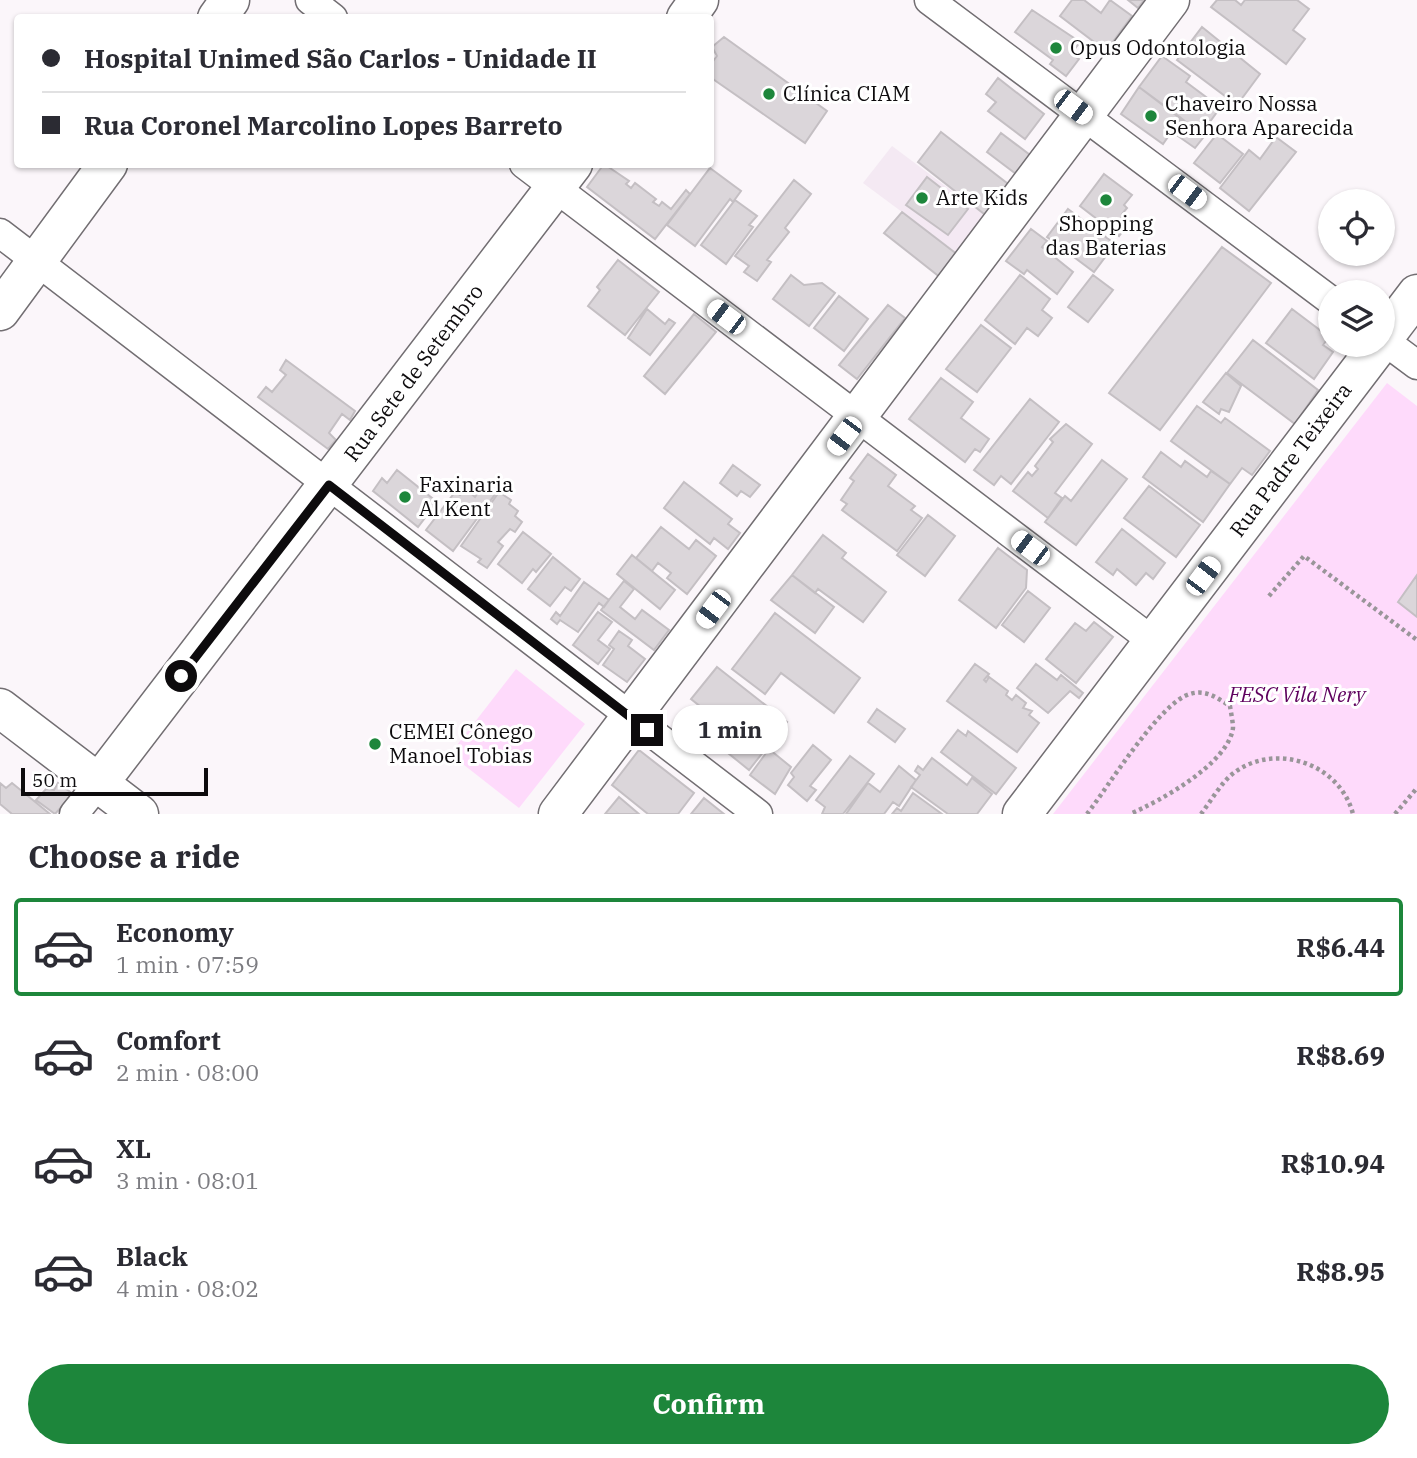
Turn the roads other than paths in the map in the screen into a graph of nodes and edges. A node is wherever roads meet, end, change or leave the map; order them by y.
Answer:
1 (310, 0) edge
2 (929, 0) edge
3 (1170, 0) edge
4 (328, 14) edge
5 (1085, 115) junction
6 (105, 168) edge
7 (537, 168) edge
8 (564, 176) edge
9 (0, 233) edge
10 (36, 261) junction
11 (1318, 291) edge
12 (1417, 294) edge
13 (0, 311) edge
14 (1395, 323) edge
15 (1395, 348) edge
16 (1370, 357) edge
17 (1417, 365) edge
18 (858, 417) junction
19 (329, 485) junction
20 (1154, 642) junction
21 (0, 708) edge
22 (632, 717) junction
23 (99, 783) junction
24 (74, 814) edge
25 (139, 814) edge
26 (558, 814) edge
27 (758, 814) edge
28 (1023, 814) edge

1 - 4 street
2 - 5 street
3 - 5 main road
5 - 11 street
5 - 18 main road
6 - 10 main road
7 - 8 street
8 - 18 street
8 - 19 main road, Rua Sete de Setembro
9 - 10 street
10 - 13 main road
10 - 19 street
12 - 14 main road
15 - 17 street
16 - 20 main road, Rua Padre Teixeira
18 - 20 street
18 - 22 main road
19 - 22 street
19 - 23 main road, Rua Sete de Setembro
20 - 28 main road, Rua Padre Teixeira
21 - 23 main road
22 - 26 main road
22 - 27 street
23 - 24 street, Rua Sete de Setembro
23 - 25 main road

